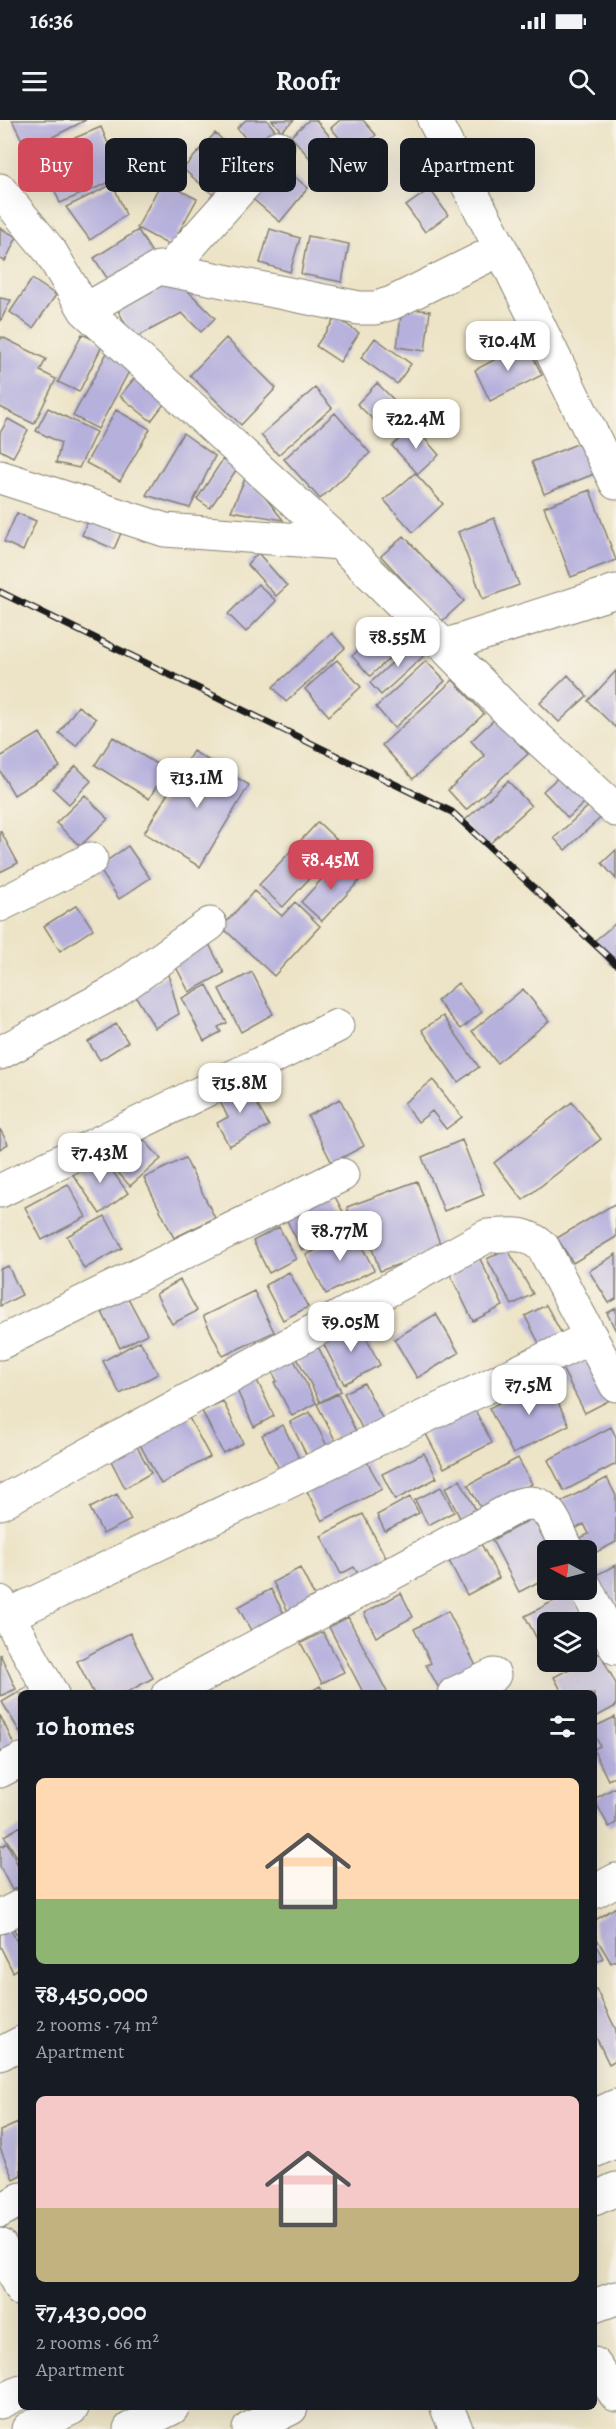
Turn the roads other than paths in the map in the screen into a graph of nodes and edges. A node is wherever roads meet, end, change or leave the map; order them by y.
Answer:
1 (434, 120) edge
2 (0, 190) edge
3 (238, 192) edge
4 (501, 249) junction
5 (159, 268) junction
6 (85, 310) junction
7 (0, 477) edge
8 (616, 483) edge
9 (340, 543) junction
10 (616, 591) edge
11 (444, 646) junction
12 (616, 810) edge
13 (91, 859) dead end
14 (0, 905) edge
15 (210, 924) dead end
16 (337, 1026) dead end
17 (0, 1053) edge
18 (342, 1175) dead end
19 (0, 1191) edge
20 (591, 1336) junction
21 (0, 1343) edge
22 (616, 1385) edge
23 (0, 1503) edge
24 (562, 1540) edge
25 (592, 1600) edge
26 (5, 1620) edge
27 (616, 1648) edge
28 (494, 1674) dead end
29 (49, 1690) edge
30 (175, 1690) edge
31 (462, 1690) edge
32 (18, 1762) edge
33 (0, 1771) edge
34 (616, 1880) edge
35 (597, 1890) edge
36 (18, 1908) edge
37 (0, 1917) edge
38 (18, 2045) edge
39 (0, 2054) edge
40 (616, 2106) edge
41 (597, 2115) edge
42 (616, 2141) edge
43 (597, 2150) edge
44 (616, 2189) edge
45 (597, 2198) edge
46 (18, 2201) edge
47 (0, 2211) edge
48 (0, 2245) edge
49 (18, 2284) edge
50 (616, 2298) edge
51 (597, 2305) edge
52 (597, 2368) edge
53 (18, 2393) edge
54 (616, 2395) edge
55 (0, 2402) edge
56 (68, 2410) edge
57 (168, 2410) edge
58 (287, 2410) edge
59 (448, 2410) edge
60 (28, 2429) edge
61 (130, 2429) edge
62 (249, 2429) edge
63 (456, 2429) edge

1 - 4 main road
2 - 6 main road
3 - 5 main road
4 - 5 main road
4 - 8 main road
5 - 6 main road
6 - 9 main road
7 - 9 main road
9 - 11 main road
10 - 11 main road
11 - 12 main road
13 - 14 main road
15 - 17 main road
16 - 19 main road
18 - 21 main road
20 - 22 main road
20 - 23 main road
20 - 26 main road
24 - 30 main road
25 - 27 main road
26 - 29 main road
28 - 31 main road
32 - 33 main road
34 - 35 main road
36 - 37 main road
38 - 39 main road
40 - 41 main road
42 - 43 main road
44 - 45 main road
46 - 47 main road
48 - 49 main road
50 - 51 main road
52 - 54 main road
53 - 55 main road
56 - 60 main road
57 - 61 main road
58 - 62 main road
59 - 63 main road

